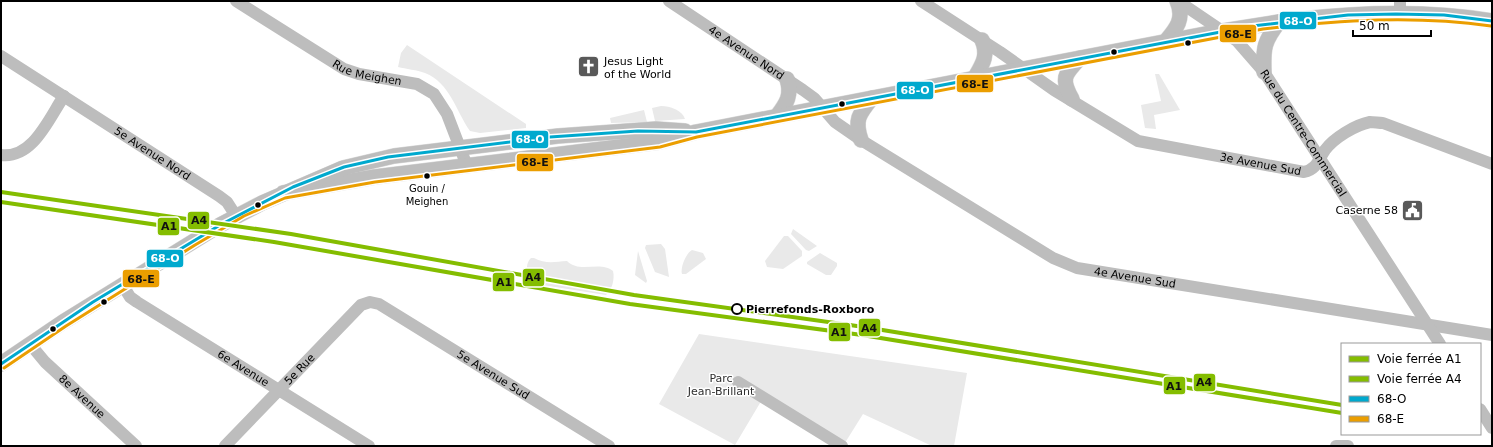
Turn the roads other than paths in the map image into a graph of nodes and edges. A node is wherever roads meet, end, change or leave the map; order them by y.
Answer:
1 (236, 1) edge
2 (669, 1) edge
3 (921, 1) edge
4 (1177, 1) edge
5 (1400, 7) edge
6 (1301, 19) joint
7 (1492, 20) edge
8 (1279, 22) junction
9 (1222, 31) junction
10 (982, 40) junction
11 (1165, 42) junction
12 (1, 56) edge
13 (1080, 58) junction
14 (1025, 69) junction
15 (1264, 72) junction
16 (974, 78) junction
17 (787, 79) junction
18 (64, 96) junction
19 (872, 98) junction
20 (1072, 99) junction
21 (822, 108) junction
22 (777, 116) junction
23 (696, 132) junction
24 (861, 140) junction
25 (461, 148) junction
26 (1, 155) edge
27 (1320, 157) junction
28 (1492, 164) edge
29 (467, 166) junction
30 (283, 193) junction
31 (236, 216) junction
32 (122, 284) junction
33 (379, 304) joint
34 (1428, 325) junction
35 (1492, 335) edge
36 (1439, 343) edge
37 (30, 344) junction
38 (1, 364) edge
39 (738, 382) dead end
40 (280, 390) junction
41 (1481, 411) edge
42 (1492, 428) edge
43 (136, 446) edge
44 (225, 446) edge
45 (370, 446) edge
46 (609, 446) edge
47 (842, 446) edge
48 (1336, 446) edge
49 (1348, 446) edge

1 - 25 street, Rue Meighen
2 - 17 street, 4e Avenue Nord
3 - 10 street, 3e Avenue Sud
4 - 9 street, Rue du Centre-Commercial
4 - 11 main road
5 - 6 main road
5 - 7 main road
6 - 8 street
8 - 9 main road
8 - 15 main road
9 - 11 main road
9 - 15 street, Rue du Centre-Commercial
10 - 14 street, 3e Avenue Sud
10 - 16 main road
11 - 13 main road
12 - 18 street, 5e Avenue Nord
13 - 14 main road
13 - 20 main road
14 - 16 main road
14 - 20 street, 3e Avenue Sud
15 - 27 street, Rue du Centre-Commercial
16 - 19 main road
17 - 21 street, 4e Avenue Nord
17 - 22 main road
18 - 26 street
18 - 31 street, 5e Avenue Nord
19 - 21 main road
19 - 24 main road
20 - 27 street, 3e Avenue Sud
21 - 22 main road
21 - 24 street, 4e Avenue Sud
22 - 23 main road
23 - 25 main road
23 - 29 main road
24 - 34 street, 4e Avenue Sud
25 - 29 street, Rue Meighen
25 - 30 main road
27 - 28 street, 3e Avenue Sud
27 - 34 street, Rue du Centre-Commercial
29 - 30 main road
30 - 31 main road
31 - 32 main road
32 - 37 main road
32 - 40 street, 6e Avenue
33 - 40 street, 5e Rue
33 - 46 street, 5e Avenue Sud
34 - 35 street, 4e Avenue Sud
34 - 36 street, Rue du Centre-Commercial
37 - 38 main road
37 - 43 street, 8e Avenue
39 - 47 street
40 - 44 street, 5e Rue
40 - 45 street, 6e Avenue
41 - 42 street
48 - 49 street

